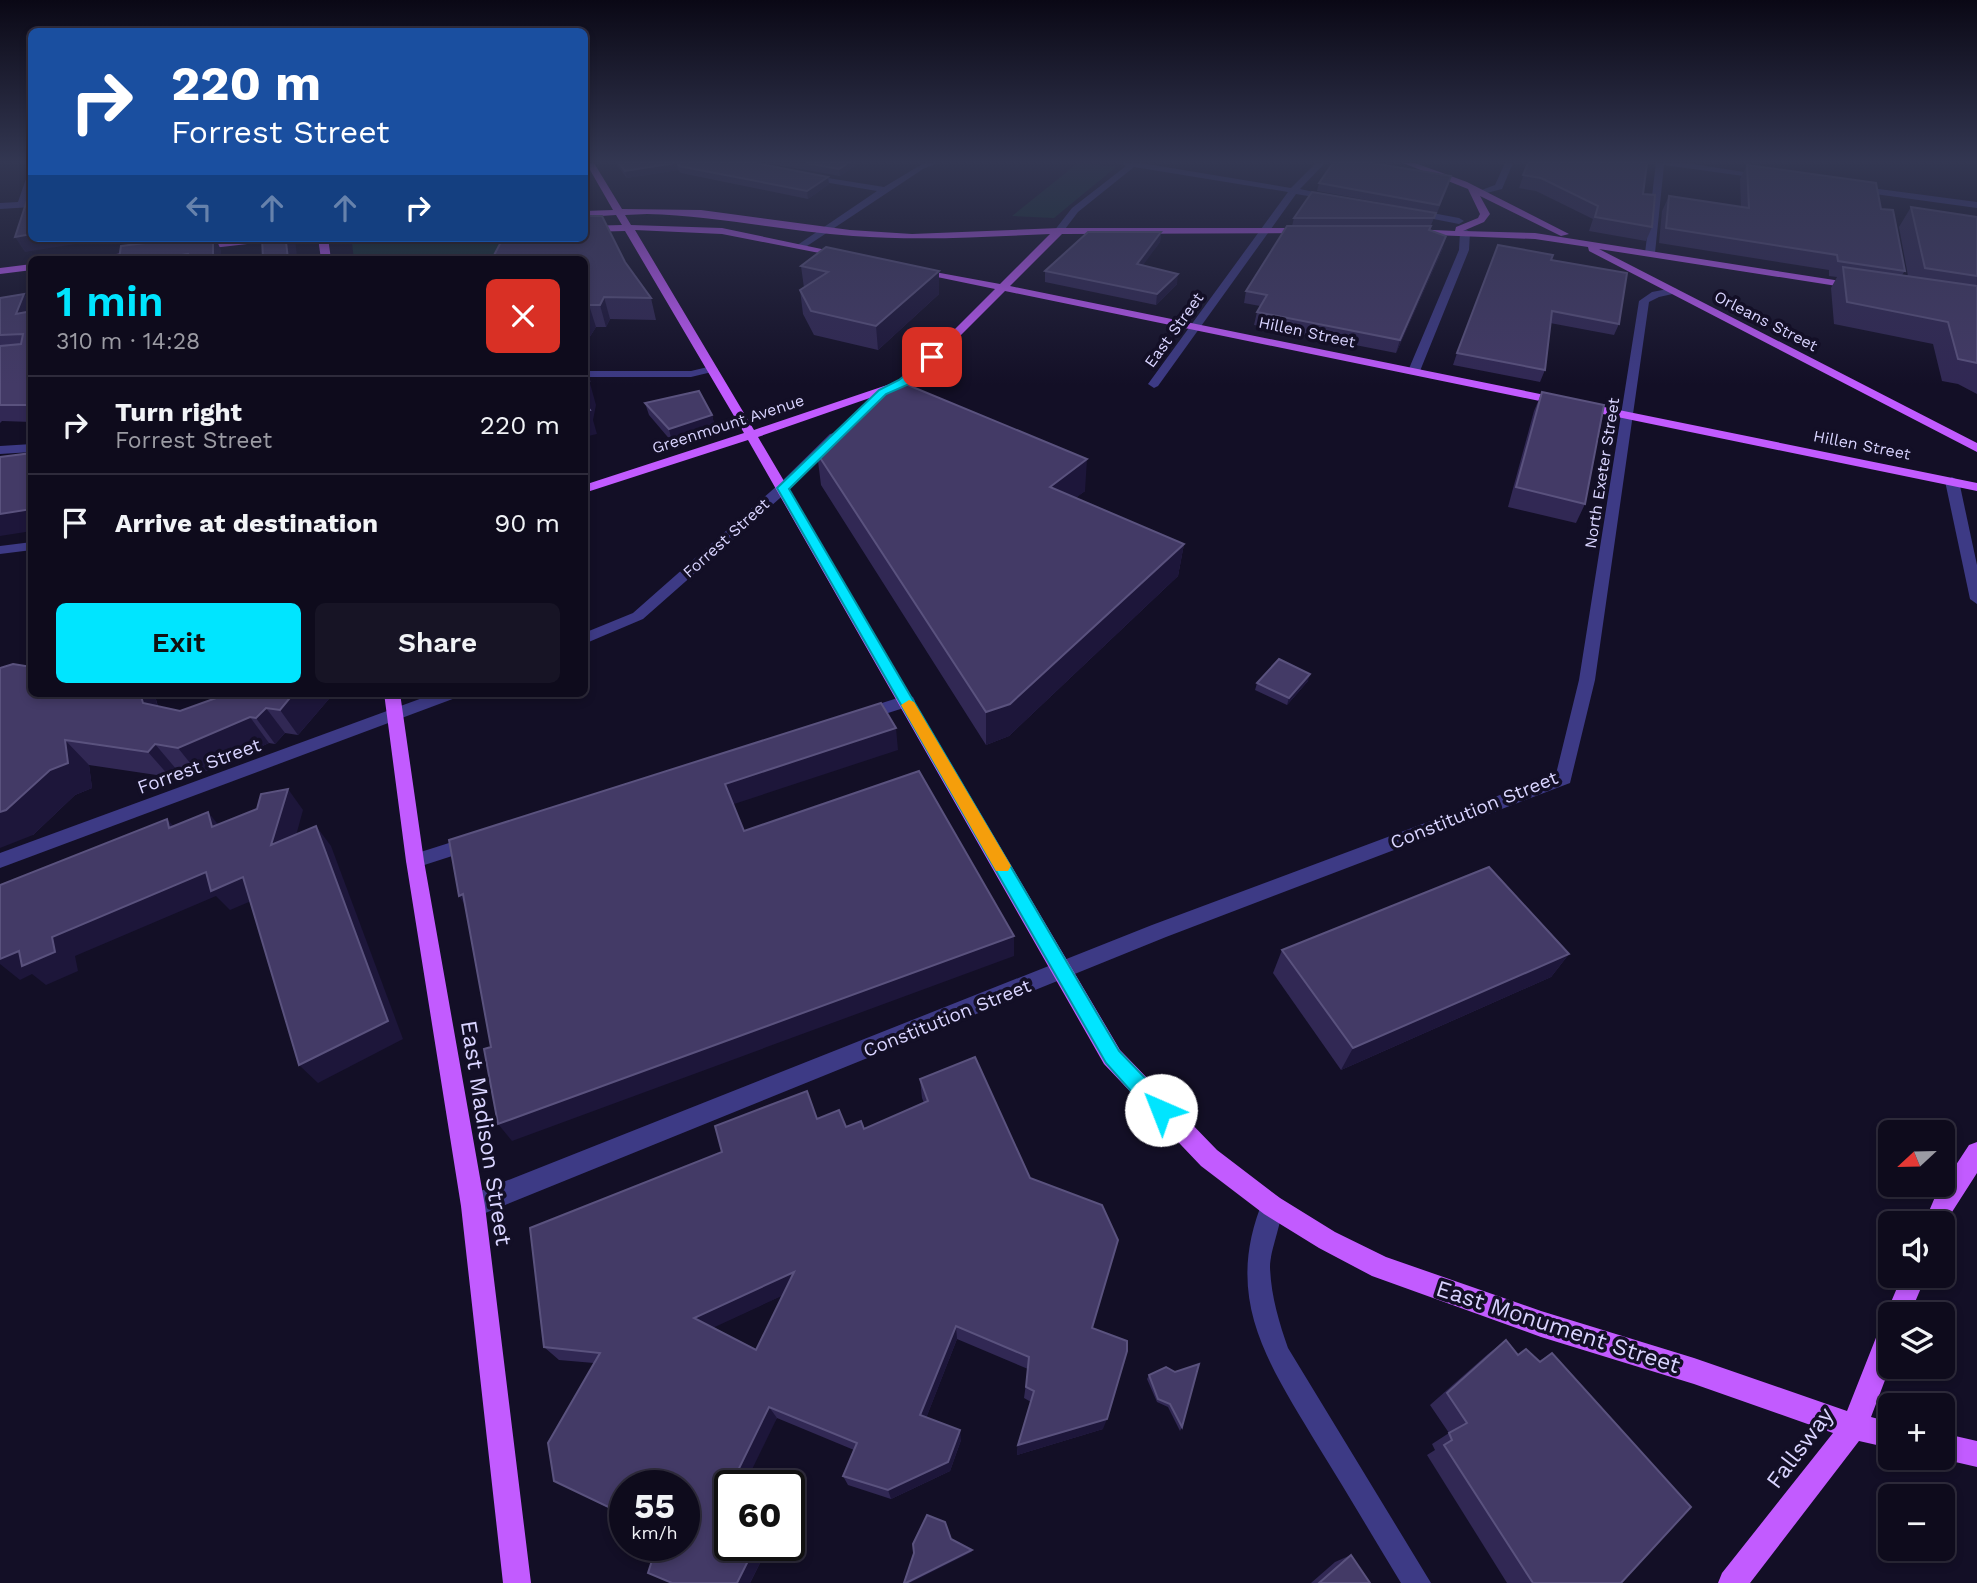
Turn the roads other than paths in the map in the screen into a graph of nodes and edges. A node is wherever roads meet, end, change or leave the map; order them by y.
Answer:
1 (633, 237) edge
2 (753, 237) edge
3 (815, 237) edge
4 (1053, 237) edge
5 (1261, 237) edge
6 (1465, 237) edge
7 (1526, 237) edge
8 (1569, 237) edge
9 (1652, 237) edge
10 (1577, 241) junction
11 (240, 242) edge
12 (802, 246) junction
13 (190, 248) edge
14 (149, 253) edge
15 (1650, 253) junction
16 (124, 256) edge
17 (854, 257) edge
18 (28, 268) edge
19 (907, 268) edge
20 (0, 271) edge
21 (1865, 287) edge
22 (1004, 288) junction
23 (1673, 291) junction
24 (1196, 327) junction
25 (712, 369) junction
26 (1414, 371) junction
27 (588, 373) edge
28 (1154, 384) dead end
29 (883, 392) junction
30 (1629, 415) junction
31 (858, 417) edge
32 (843, 430) edge
33 (751, 435) junction
34 (28, 448) edge
35 (1977, 448) edge
36 (0, 450) edge
37 (1952, 481) junction
38 (1977, 487) edge
39 (588, 488) edge
40 (783, 488) junction
41 (28, 546) edge
42 (0, 550) edge
43 (1977, 599) edge
44 (588, 637) edge
45 (1587, 680) joint
46 (431, 697) edge
47 (906, 701) junction
48 (394, 704) edge
49 (840, 722) edge
50 (489, 837) edge
51 (0, 861) edge
52 (415, 861) junction
53 (1064, 971) junction
54 (1977, 1153) edge
55 (473, 1206) junction
56 (1272, 1206) junction
57 (1941, 1211) edge
58 (1878, 1365) edge
59 (1854, 1427) junction
60 (1878, 1432) edge
61 (1955, 1449) edge
62 (1977, 1454) edge
63 (517, 1583) edge
64 (1417, 1583) edge
65 (1732, 1583) edge

1 - 25 main road, East Monument Street
2 - 12 main road
3 - 12 street
4 - 22 main road
5 - 24 street, East Street
6 - 26 street
7 - 10 main road
8 - 10 main road, Orleans Street
9 - 15 street
10 - 15 main road
10 - 23 main road, Orleans Street
11 - 13 main road
12 - 17 main road
14 - 16 main road
15 - 21 main road
18 - 20 main road
19 - 22 main road, Hillen Street
22 - 24 main road, Hillen Street
22 - 29 main road
23 - 30 street, North Exeter Street
23 - 35 main road, Orleans Street
24 - 26 main road, Hillen Street
24 - 28 street, East Street
25 - 27 street
25 - 33 main road, East Monument Street
26 - 30 main road, Hillen Street
29 - 31 street
29 - 33 main road, Greenmount Avenue
30 - 37 main road, Hillen Street
30 - 45 street, North Exeter Street
32 - 40 street, Forrest Street
33 - 39 main road, Greenmount Avenue
33 - 40 main road, East Monument Street
34 - 36 street
37 - 38 main road, Hillen Street
37 - 43 street
40 - 44 street, Forrest Street
40 - 47 main road, East Monument Street
41 - 42 street
45 - 53 street, Constitution Street
46 - 48 street, Forrest Street
47 - 49 street
47 - 53 main road, East Monument Street
48 - 51 street, Forrest Street
48 - 52 main road, East Madison Street
50 - 52 street
52 - 55 main road, East Madison Street
53 - 55 street, Constitution Street
53 - 56 main road, East Monument Street
54 - 57 main road
55 - 63 main road, East Madison Street
56 - 59 main road, East Monument Street
56 - 64 street
58 - 59 main road, Fallsway
59 - 60 main road, East Monument Street
59 - 65 main road, Fallsway
61 - 62 main road

